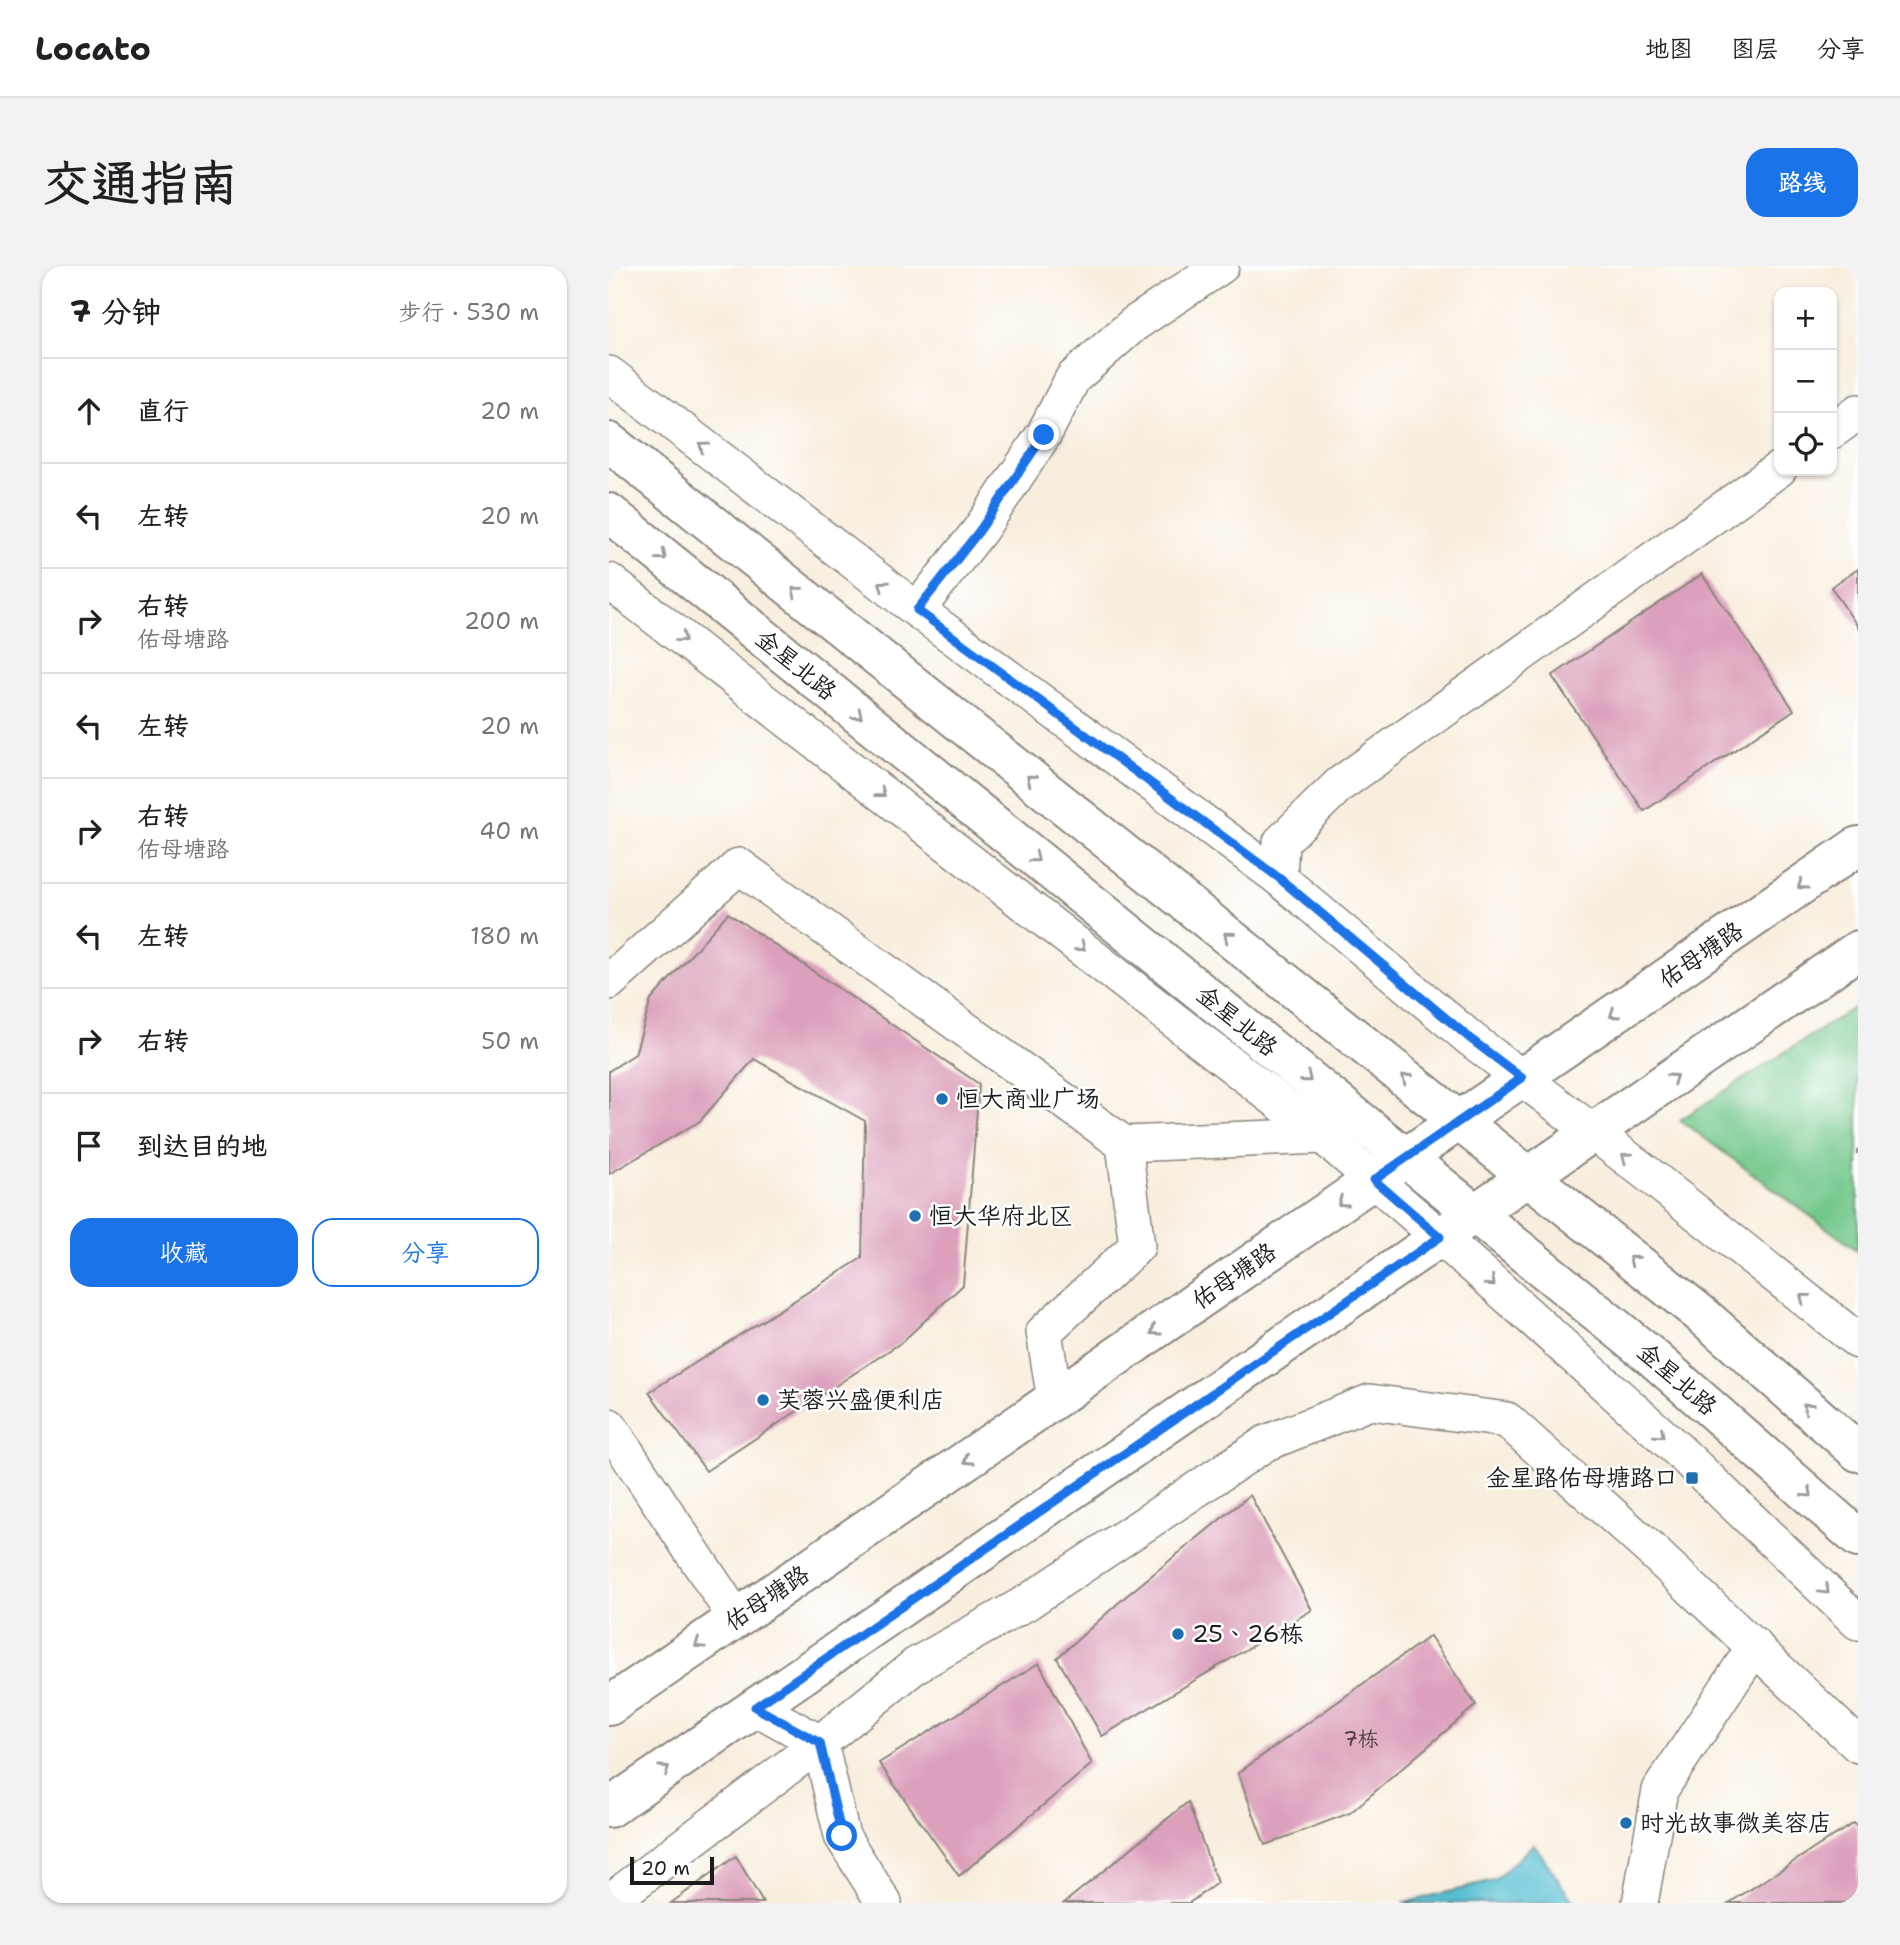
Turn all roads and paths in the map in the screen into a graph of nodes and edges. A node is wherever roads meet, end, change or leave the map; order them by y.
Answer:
1 (1221, 266) edge
2 (609, 374) edge
3 (1858, 412) edge
4 (1837, 427) edge
5 (609, 442) edge
6 (1774, 473) edge
7 (609, 513) edge
8 (609, 581) edge
9 (917, 610) junction
10 (1858, 846) edge
11 (1279, 878) junction
12 (1858, 950) edge
13 (609, 982) edge
14 (1522, 1078) junction
15 (1459, 1121) junction
16 (1593, 1132) junction
17 (1323, 1136) junction
18 (1124, 1144) junction
19 (1406, 1158) junction
20 (1528, 1176) junction
21 (1374, 1180) junction
22 (1474, 1213) junction
23 (1440, 1237) junction
24 (1858, 1341) edge
25 (1055, 1400) junction
26 (609, 1426) edge
27 (1858, 1452) edge
28 (1858, 1538) edge
29 (736, 1618) junction
30 (1858, 1622) edge
31 (1755, 1646) junction
32 (609, 1706) edge
33 (755, 1707) junction
34 (820, 1743) junction
35 (1858, 1745) edge
36 (609, 1808) edge
37 (609, 1902) edge
38 (884, 1903) edge
39 (1640, 1903) edge

1 - 9 street
9 -> 2 street
3 - 4 street
15 -> 5 main road
6 - 11 street
7 -> 19 main road, 金星北路
8 -> 17 street
9 - 11 street
10 -> 14 main road, 佑母塘路
11 - 14 street
16 -> 12 main road
13 - 18 street
14 - 15 main road, 佑母塘路
14 - 16 street
15 - 19 main road, 佑母塘路
15 - 20 main road
16 - 20 main road
24 -> 16 street
17 - 18 street
17 - 21 street
18 - 25 street
19 - 21 main road, 佑母塘路
19 - 22 main road, 金星北路
20 - 22 main road
27 -> 20 main road
21 - 23 street
21 -> 25 main road, 佑母塘路
22 - 23 main road
22 -> 28 main road, 金星北路
23 -> 30 street
23 - 33 main road
25 -> 29 main road, 佑母塘路
26 - 29 street
29 -> 32 main road, 佑母塘路
31 - 34 street
31 - 35 street
31 - 39 street
33 - 34 street
36 -> 33 main road
34 - 37 street
34 - 38 street

